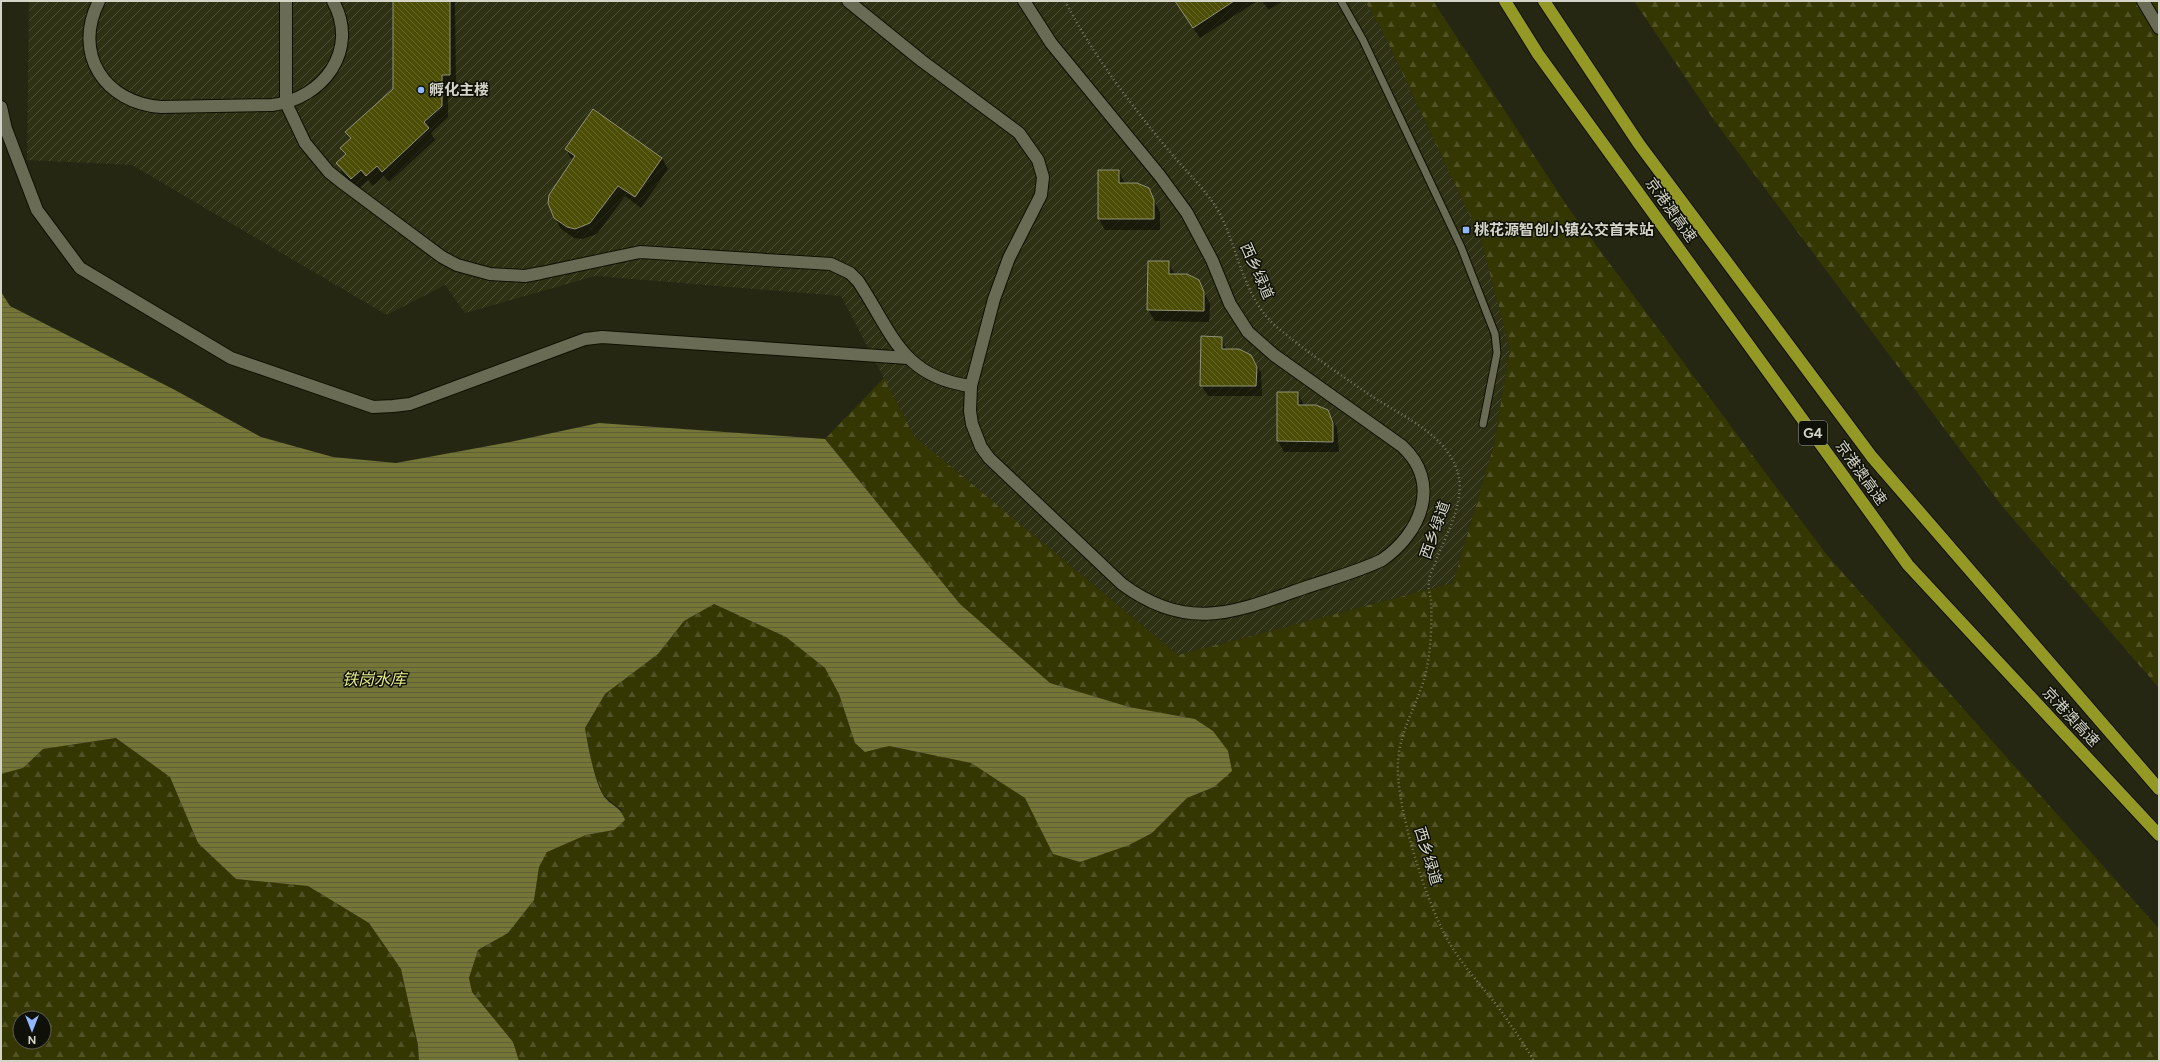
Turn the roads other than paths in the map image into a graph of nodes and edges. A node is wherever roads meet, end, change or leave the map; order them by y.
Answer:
1 (99, 1) edge
2 (286, 1) edge
3 (333, 1) edge
4 (848, 1) edge
5 (1024, 1) edge
6 (1341, 1) edge
7 (1505, 1) edge
8 (1544, 1) edge
9 (2143, 1) edge
10 (2159, 28) edge
11 (286, 103) junction
12 (1, 107) edge
13 (908, 358) junction
14 (971, 386) junction
15 (1483, 424) dead end
16 (2159, 789) edge
17 (2159, 835) edge

1 - 11 street
2 - 11 street
3 - 11 street
4 - 14 street
5 - 14 street
6 - 15 lane
7 - 17 highway, 京港澳高速 / G4
8 - 16 highway, 京港澳高速 / G4
9 - 10 street
11 - 13 street
12 - 13 street
13 - 14 street

